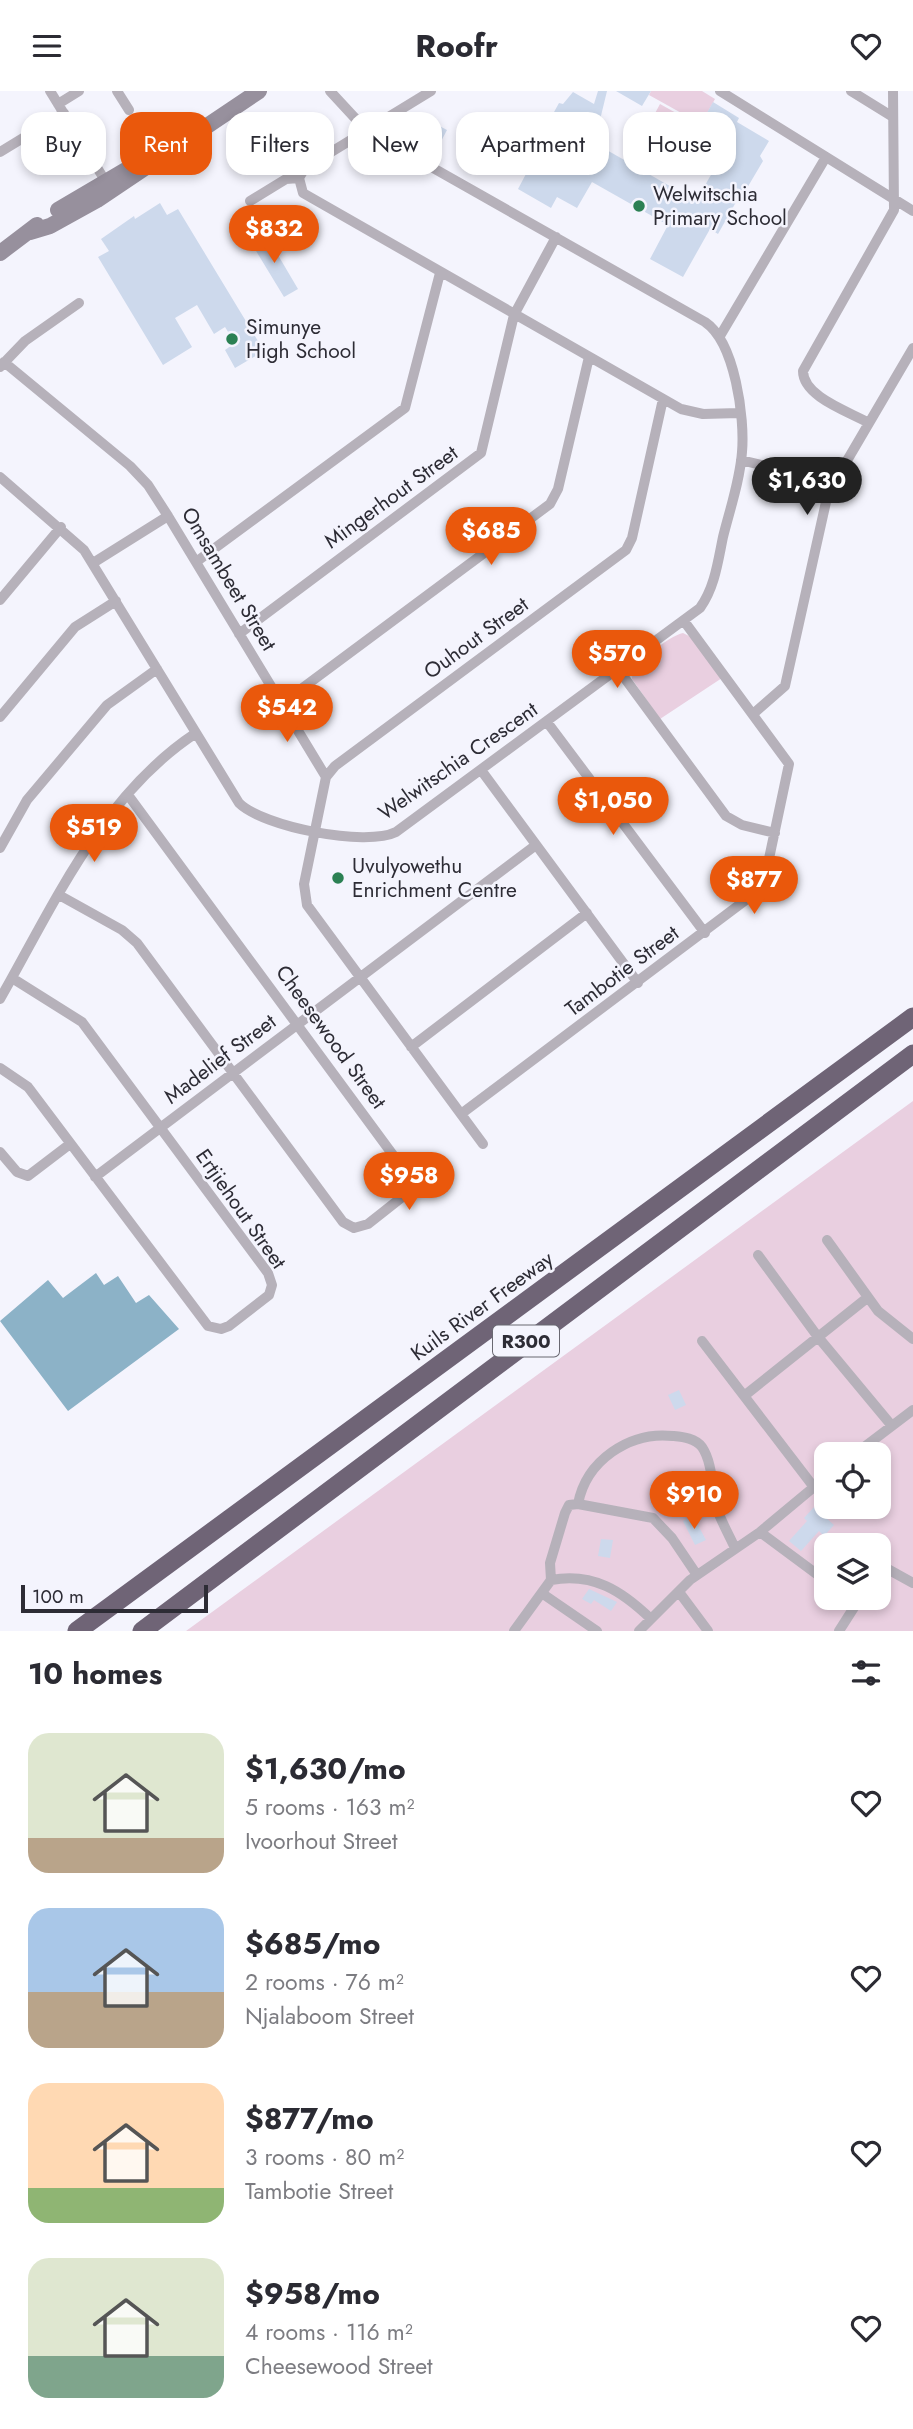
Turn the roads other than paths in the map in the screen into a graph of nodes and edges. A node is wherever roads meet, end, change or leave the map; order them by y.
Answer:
1 (50, 91) edge
2 (79, 91) edge
3 (117, 91) edge
4 (259, 91) edge
5 (274, 91) edge
6 (331, 91) edge
7 (343, 91) edge
8 (431, 91) edge
9 (720, 91) edge
10 (851, 91) edge
11 (893, 91) edge
12 (61, 108) junction
13 (237, 108) junction
14 (129, 110) dead end
15 (350, 112) edge
16 (351, 112) edge
17 (396, 112) edge
18 (893, 117) junction
19 (212, 123) edge
20 (348, 141) edge
21 (0, 152) edge
22 (826, 157) junction
23 (442, 173) edge
24 (131, 175) edge
25 (299, 180) junction
26 (109, 186) junction
27 (894, 199) junction
28 (250, 201) dead end
29 (913, 211) edge
30 (556, 237) junction
31 (0, 253) edge
32 (440, 273) junction
33 (79, 303) dead end
34 (514, 315) junction
35 (720, 336) junction
36 (913, 348) edge
37 (589, 357) junction
38 (2, 365) edge
39 (663, 398) junction
40 (739, 413) junction
41 (869, 423) junction
42 (741, 460) junction
43 (1, 480) edge
44 (828, 493) junction
45 (169, 516) junction
46 (61, 527) junction
47 (196, 562) junction
48 (93, 563) junction
49 (0, 600) edge
50 (116, 601) junction
51 (684, 621) junction
52 (239, 634) junction
53 (157, 669) junction
54 (618, 669) junction
55 (281, 704) junction
56 (753, 714) junction
57 (0, 717) edge
58 (547, 722) junction
59 (196, 733) junction
60 (481, 771) junction
61 (326, 777) junction
62 (128, 795) junction
63 (316, 831) junction
64 (775, 833) junction
65 (536, 845) junction
66 (0, 848) edge
67 (59, 895) junction
68 (587, 913) junction
69 (705, 933) junction
70 (360, 977) junction
71 (12, 978) junction
72 (638, 983) junction
73 (0, 999) edge
74 (913, 1017) edge
75 (298, 1024) junction
76 (411, 1047) junction
77 (913, 1054) edge
78 (0, 1068) edge
79 (232, 1073) junction
80 (461, 1114) junction
81 (158, 1129) junction
82 (70, 1144) junction
83 (483, 1144) dead end
84 (0, 1152) edge
85 (95, 1177) junction
86 (827, 1240) dead end
87 (758, 1255) dead end
88 (867, 1298) junction
89 (818, 1337) junction
90 (913, 1339) edge
91 (702, 1341) dead end
92 (744, 1396) junction
93 (913, 1410) edge
94 (892, 1426) junction
95 (871, 1442) edge
96 (813, 1486) joint
97 (578, 1504) junction
98 (760, 1532) junction
99 (736, 1548) junction
100 (891, 1571) edge
101 (814, 1572) edge
102 (696, 1575) junction
103 (551, 1580) junction
104 (913, 1583) edge
105 (679, 1592) junction
106 (543, 1594) junction
107 (850, 1610) edge
108 (652, 1619) junction
109 (76, 1631) edge
110 (142, 1631) edge
111 (514, 1631) edge
112 (597, 1631) edge
113 (639, 1631) edge
114 (708, 1631) edge
115 (839, 1631) edge

1 - 12 street
2 - 12 street
3 - 14 street
4 - 13 street
5 - 13 street
6 - 15 street
7 - 16 street
8 - 17 street
9 - 22 street
10 - 18 street
11 - 18 street
12 - 21 street
12 - 26 street
13 - 19 street
18 - 27 street
20 - 25 street
22 - 27 street
22 - 35 street
23 - 30 street
24 - 26 street
25 - 28 street
25 - 32 street
26 - 31 street
27 - 29 street
27 - 41 street
30 - 34 street, Mingerhout Street
30 - 35 street
32 - 34 street
32 - 47 street
33 - 38 street
34 - 37 street
34 - 52 street, Mingerhout Street
35 - 40 street, Welwitschia Crescent
36 - 41 street
37 - 39 street
37 - 55 street
38 - 45 street, Omsambeet Street
39 - 40 street
39 - 61 street, Ouhout Street
40 - 42 street, Welwitschia Crescent
41 - 44 street
42 - 44 street
42 - 51 street, Welwitschia Crescent
43 - 46 street, Welwitschia Crescent
44 - 56 street
45 - 47 street, Omsambeet Street
45 - 48 street
46 - 48 street, Welwitschia Crescent
46 - 49 street
47 - 52 street, Omsambeet Street
48 - 50 street, Welwitschia Crescent
50 - 53 street, Welwitschia Crescent
50 - 57 street
51 - 54 street, Welwitschia Crescent
51 - 56 street, Tambotie Street
52 - 55 street, Omsambeet Street
53 - 59 street, Welwitschia Crescent
53 - 66 street
54 - 58 street, Welwitschia Crescent
54 - 64 street
55 - 61 street, Omsambeet Street
56 - 64 street, Tambotie Street
58 - 60 street, Welwitschia Crescent
58 - 69 street
59 - 62 street
59 - 63 street, Welwitschia Crescent
60 - 63 street, Welwitschia Crescent
60 - 65 street
61 - 63 street
62 - 67 street
62 - 75 street, Cheesewood Street
63 - 70 street
64 - 69 street, Tambotie Street
65 - 68 street
65 - 70 street, Madelief Street
67 - 71 street
67 - 79 street, Cheesewood Street
68 - 72 street
68 - 76 street
69 - 72 street, Tambotie Street
70 - 75 street, Madelief Street
70 - 76 street
71 - 73 street
71 - 81 street, Ertjiehout Street
72 - 80 street, Tambotie Street
74 - 109 highway, Kuils River Freeway / R300
75 - 79 street, Madelief Street
75 - 79 street, Cheesewood Street
76 - 80 street
77 - 110 highway, R300
78 - 82 street, Ertjiehout Street
79 - 81 street, Madelief Street
80 - 83 street
81 - 85 street, Madelief Street
81 - 85 street, Ertjiehout Street
82 - 84 street
82 - 85 street, Ertjiehout Street
86 - 88 street
87 - 89 street
88 - 89 street
88 - 90 street
89 - 92 street
89 - 94 street
91 - 92 street
92 - 96 street
93 - 94 street
94 - 95 street
96 - 98 street
97 - 99 street
97 - 102 street
97 - 103 street
98 - 99 street
98 - 101 street
99 - 102 street
100 - 104 street
102 - 105 street
103 - 106 street
103 - 108 street
105 - 108 street
105 - 114 street
106 - 111 street
106 - 112 street
107 - 115 street
108 - 113 street

